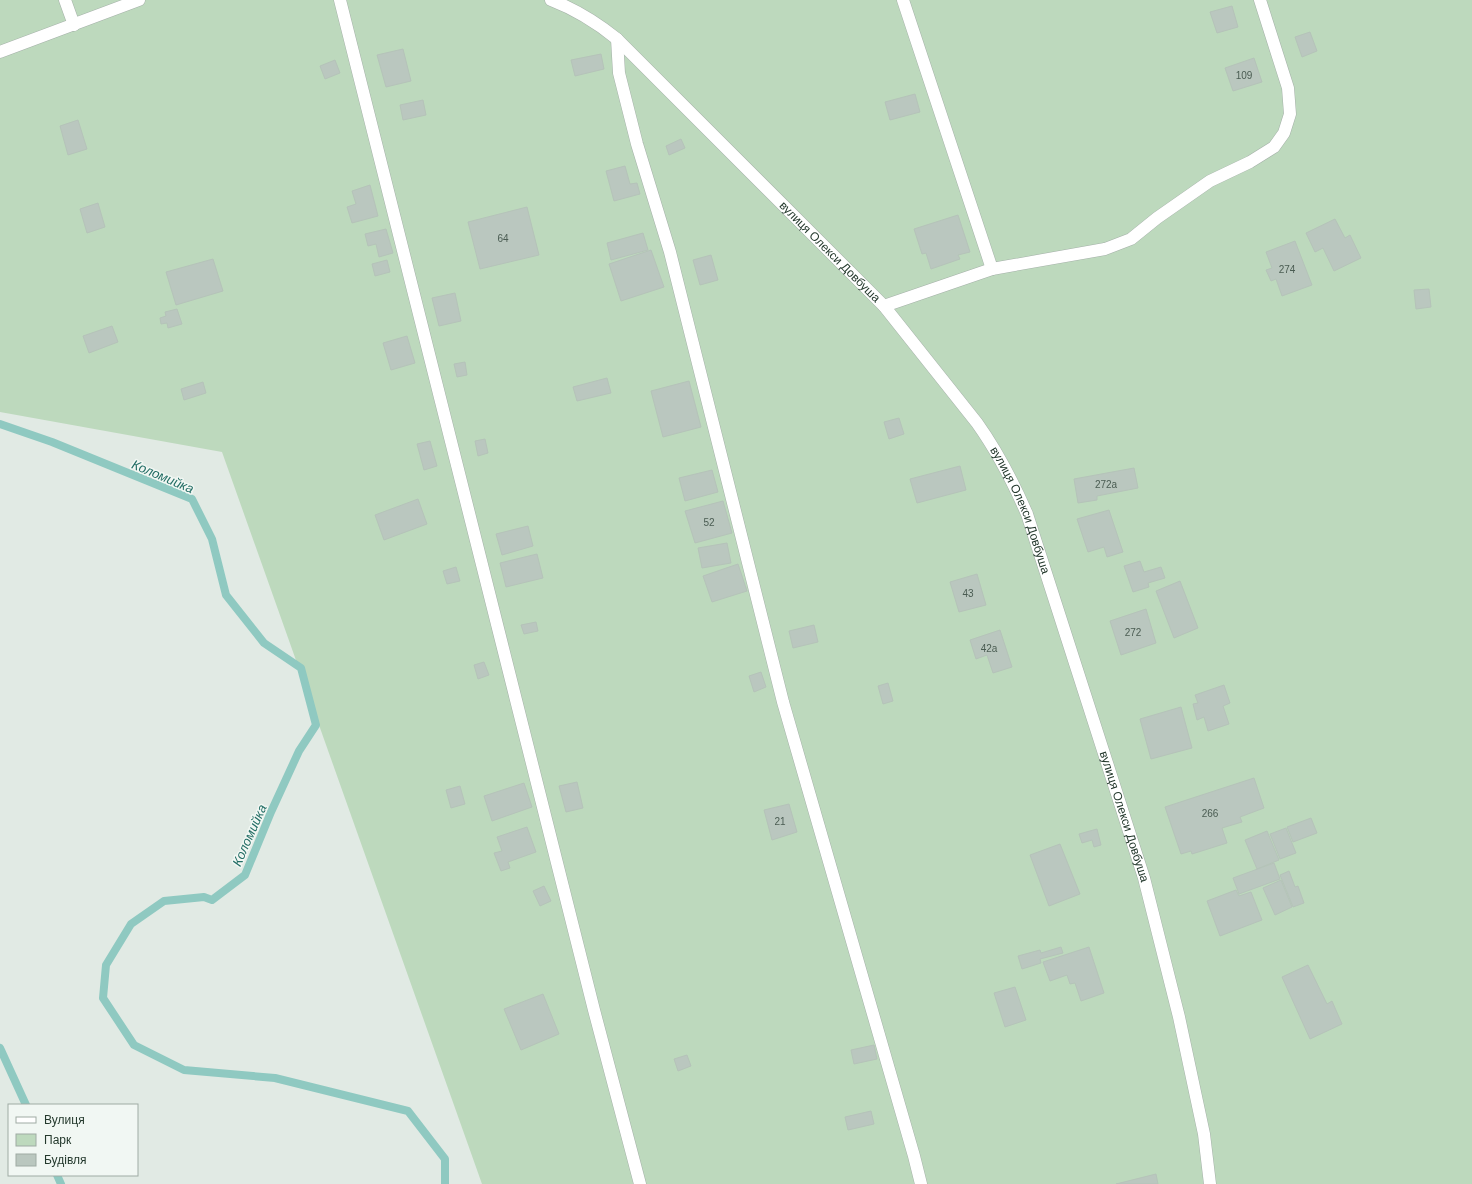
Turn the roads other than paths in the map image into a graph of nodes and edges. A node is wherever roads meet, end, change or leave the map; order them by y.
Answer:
1 (65, 0) edge
2 (139, 0) edge
3 (340, 0) edge
4 (551, 0) edge
5 (903, 0) edge
6 (1260, 0) edge
7 (74, 25) junction
8 (618, 39) junction
9 (0, 52) edge
10 (992, 270) junction
11 (884, 306) junction
12 (640, 1184) edge
13 (921, 1184) edge
14 (1210, 1184) edge

1 - 7 street
2 - 7 street
3 - 12 street
4 - 8 street, вулиця Олекси Довбуша
5 - 10 street
6 - 10 street
7 - 9 street
8 - 11 street, вулиця Олекси Довбуша
8 - 13 street
10 - 11 street
11 - 14 street, вулиця Олекси Довбуша

